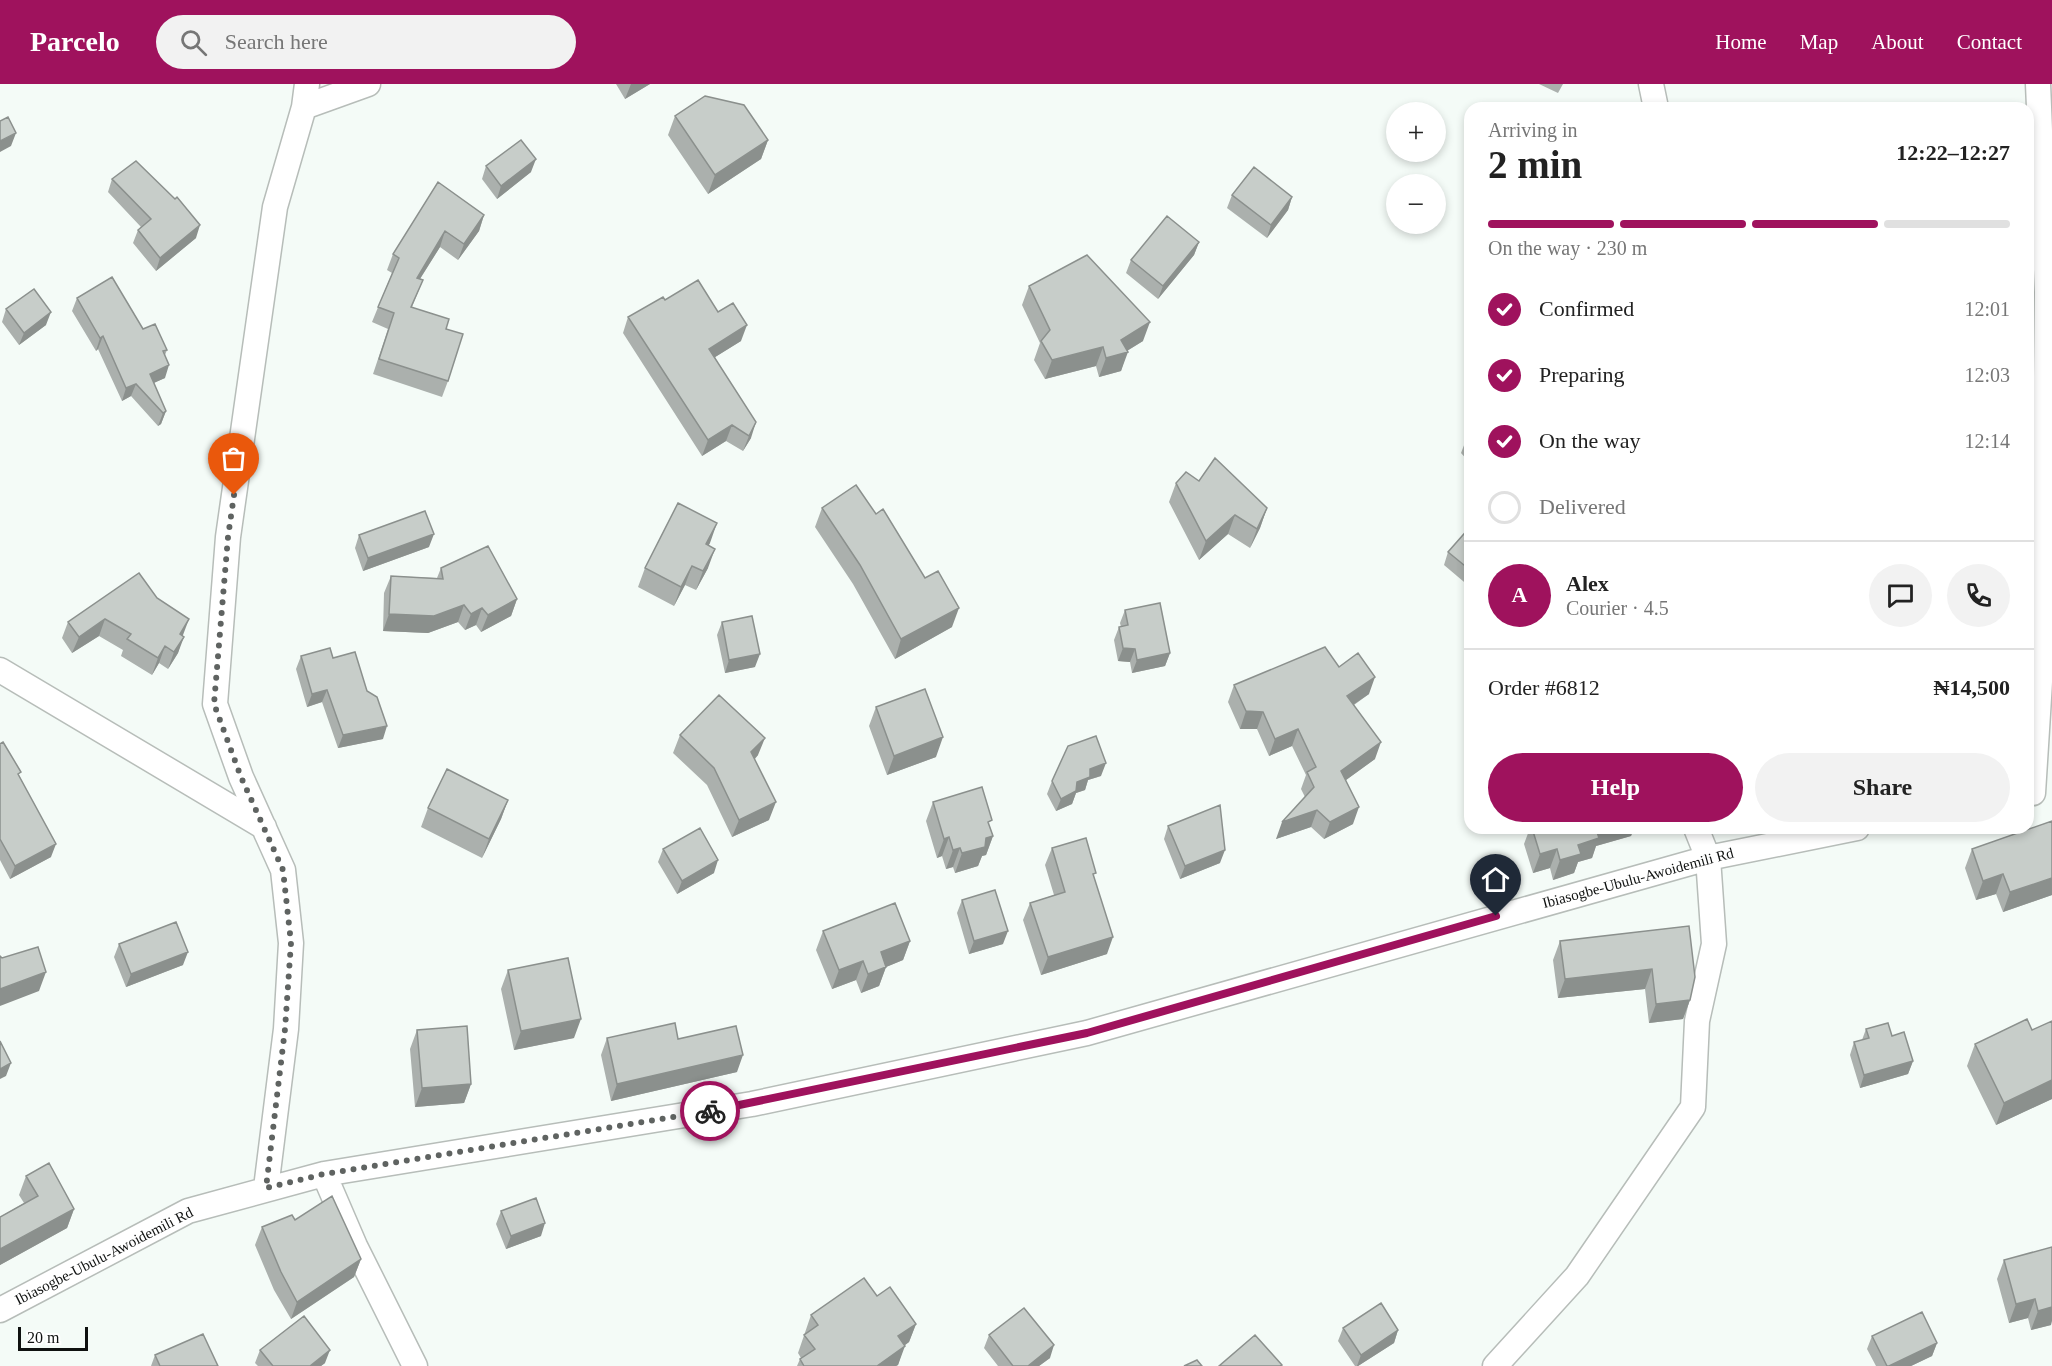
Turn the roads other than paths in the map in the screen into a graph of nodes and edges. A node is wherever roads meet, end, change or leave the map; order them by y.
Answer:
1 (368, 84) edge
2 (1651, 84) edge
3 (2038, 84) edge
4 (306, 96) edge
5 (1655, 102) edge
6 (0, 670) edge
7 (2038, 792) edge
8 (264, 827) junction
9 (1698, 834) edge
10 (1827, 834) edge
11 (1708, 858) junction
12 (324, 1174) junction
13 (266, 1188) junction
14 (0, 1310) edge
15 (415, 1366) edge
16 (1495, 1366) edge

1 - 4 street
2 - 5 street
3 - 7 street
4 - 8 street
6 - 8 street
8 - 13 street
9 - 11 street
10 - 11 street, Ibiasogbe-Ubulu-Awoidemili Rd
11 - 12 street, Ibiasogbe-Ubulu-Awoidemili Rd
11 - 16 street
12 - 13 street, Ibiasogbe-Ubulu-Awoidemili Rd
12 - 15 street
13 - 14 street, Ibiasogbe-Ubulu-Awoidemili Rd

